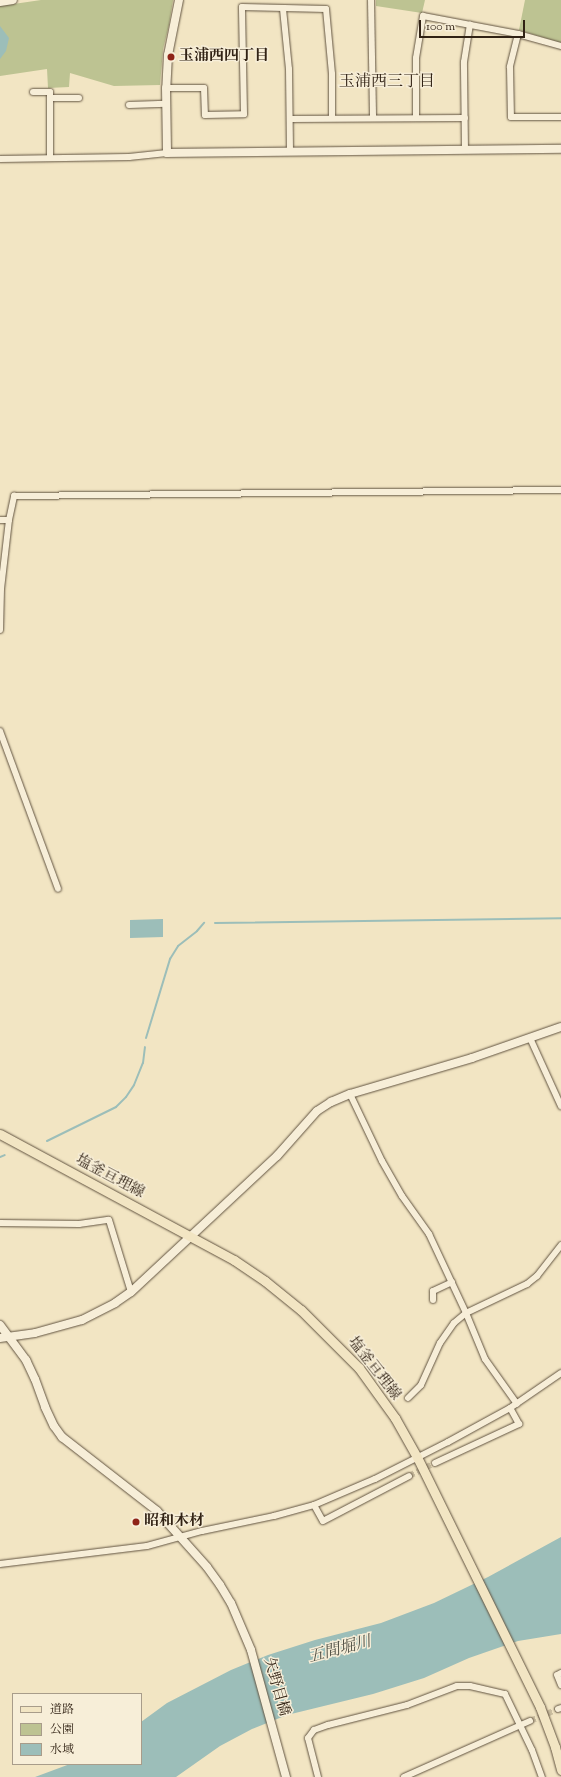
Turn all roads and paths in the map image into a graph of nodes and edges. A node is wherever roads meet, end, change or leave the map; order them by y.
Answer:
1 (13, 0) edge
2 (179, 0) edge
3 (372, 0) edge
4 (0, 2) edge
5 (283, 9) junction
6 (470, 24) junction
7 (518, 34) junction
8 (561, 46) edge
9 (166, 88) junction
10 (33, 92) dead end
11 (50, 98) junction
12 (79, 98) dead end
13 (166, 104) junction
14 (129, 105) dead end
15 (561, 117) edge
16 (332, 118) junction
17 (373, 118) junction
18 (416, 118) junction
19 (465, 118) junction
20 (290, 119) junction
21 (561, 149) edge
22 (465, 150) junction
23 (290, 151) junction
24 (167, 152) junction
25 (50, 158) junction
26 (0, 159) edge
27 (561, 490) edge
28 (0, 520) edge
29 (9, 520) junction
30 (0, 630) edge
31 (0, 732) edge
32 (58, 889) dead end
33 (561, 1027) edge
34 (530, 1038) junction
35 (350, 1094) junction
36 (561, 1106) edge
37 (0, 1134) edge
38 (0, 1223) edge
39 (192, 1237) junction
40 (561, 1245) edge
41 (452, 1282) junction
42 (131, 1292) junction
43 (433, 1300) dead end
44 (466, 1313) junction
45 (0, 1325) edge
46 (10, 1336) junction
47 (0, 1338) edge
48 (561, 1373) edge
49 (408, 1398) dead end
50 (518, 1404) junction
51 (510, 1408) junction
52 (417, 1457) junction
53 (436, 1463) tunnel mouth
54 (409, 1476) tunnel mouth
55 (314, 1505) junction
56 (181, 1536) junction
57 (0, 1564) edge
58 (561, 1673) edge
59 (561, 1685) edge
60 (530, 1721) tunnel mouth
61 (520, 1726) junction
62 (561, 1770) edge
63 (286, 1777) edge
64 (318, 1777) edge
65 (404, 1777) edge
66 (542, 1777) edge

1 - 4 street
2 - 9 street
3 - 17 street
5 - 9 street
5 - 16 street
5 - 20 street
6 - 7 street
6 - 18 street
6 - 19 street
7 - 8 street
7 - 15 street
9 - 13 street
10 - 11 street
11 - 12 street
11 - 25 street
13 - 14 street
13 - 24 street
16 - 17 street
16 - 20 street
17 - 18 street
18 - 19 street
19 - 22 street
20 - 23 street
21 - 22 street
22 - 23 street
23 - 24 street
24 - 25 street
25 - 26 street
27 - 29 street
28 - 29 street
29 - 30 street
31 - 32 street
33 - 34 street
34 - 35 street
34 - 36 street
35 - 39 street
35 - 41 street
37 - 39 main road, 塩釜亘理線
38 - 42 street
39 - 42 street
39 - 52 main road, 塩釜亘理線
40 - 44 street
41 - 43 street
41 - 44 street
42 - 46 street
44 - 49 street
44 - 50 street
45 - 46 street, 矢野目橋
46 - 47 street
46 - 56 street, 矢野目橋
48 - 50 street
50 - 51 street
51 - 52 street
51 - 53 street
52 - 55 street
52 - 62 main road, 塩釜亘理線
54 - 55 street
55 - 56 street
56 - 57 street
56 - 63 street, 矢野目橋
58 - 59 street
60 - 61 street
61 - 64 street
61 - 65 street
61 - 66 street

